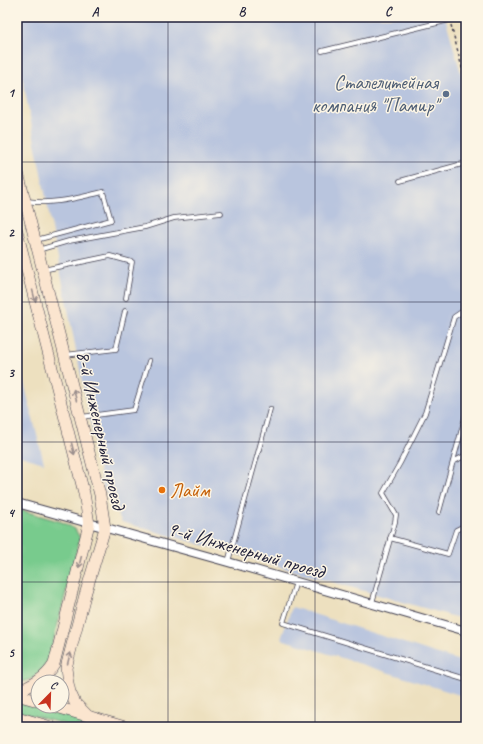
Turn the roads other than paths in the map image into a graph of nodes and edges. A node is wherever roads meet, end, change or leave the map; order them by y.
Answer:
1 (462, 17) edge
2 (322, 51) dead end
3 (466, 163) edge
4 (17, 173) edge
5 (400, 181) dead end
6 (25, 201) junction
7 (221, 213) dead end
8 (17, 231) edge
9 (466, 237) edge
10 (37, 245) junction
11 (466, 246) edge
12 (43, 270) junction
13 (126, 298) dead end
14 (466, 309) edge
15 (125, 311) dead end
16 (65, 355) junction
17 (149, 362) dead end
18 (270, 409) dead end
19 (466, 414) edge
20 (81, 417) junction
21 (466, 455) edge
22 (453, 462) junction
23 (17, 503) edge
24 (439, 512) dead end
25 (89, 524) junction
26 (466, 524) edge
27 (105, 528) junction
28 (390, 538) junction
29 (228, 562) junction
30 (296, 582) junction
31 (372, 603) junction
32 (466, 631) edge
33 (466, 679) edge
34 (17, 694) edge
35 (30, 698) edge
36 (70, 711) edge
37 (17, 717) edge
38 (89, 717) junction
39 (17, 724) edge
40 (20, 727) edge
41 (51, 727) edge
42 (125, 727) edge

1 - 2 lane
3 - 5 lane
4 - 6 street, 8-й Инженерный проезд
6 - 10 street, 8-й Инженерный проезд
6 - 10 lane
7 - 10 lane
8 -> 25 street, 8-й Инженерный проезд
9 - 11 lane
10 - 12 street, 8-й Инженерный проезд
12 - 13 lane
12 - 16 street, 8-й Инженерный проезд
14 - 28 lane
15 - 16 lane
20 -> 16 street, 8-й Инженерный проезд
17 - 20 lane
18 - 29 lane
19 - 22 lane
20 - 27 street, 8-й Инженерный проезд
21 - 22 lane
22 - 24 lane
23 - 25 street, 9-й Инженерный проезд
25 - 27 street, 9-й Инженерный проезд
25 -> 34 street, 8-й Инженерный проезд
26 - 28 lane
27 - 29 street, 9-й Инженерный проезд
38 -> 27 street, 8-й Инженерный проезд
28 - 31 lane
29 - 30 street, 9-й Инженерный проезд
30 - 31 street, 9-й Инженерный проезд
30 - 33 lane
31 - 32 street, 9-й Инженерный проезд
34 - 35 street
36 - 38 street
37 - 41 street
38 - 42 street
39 - 40 street

